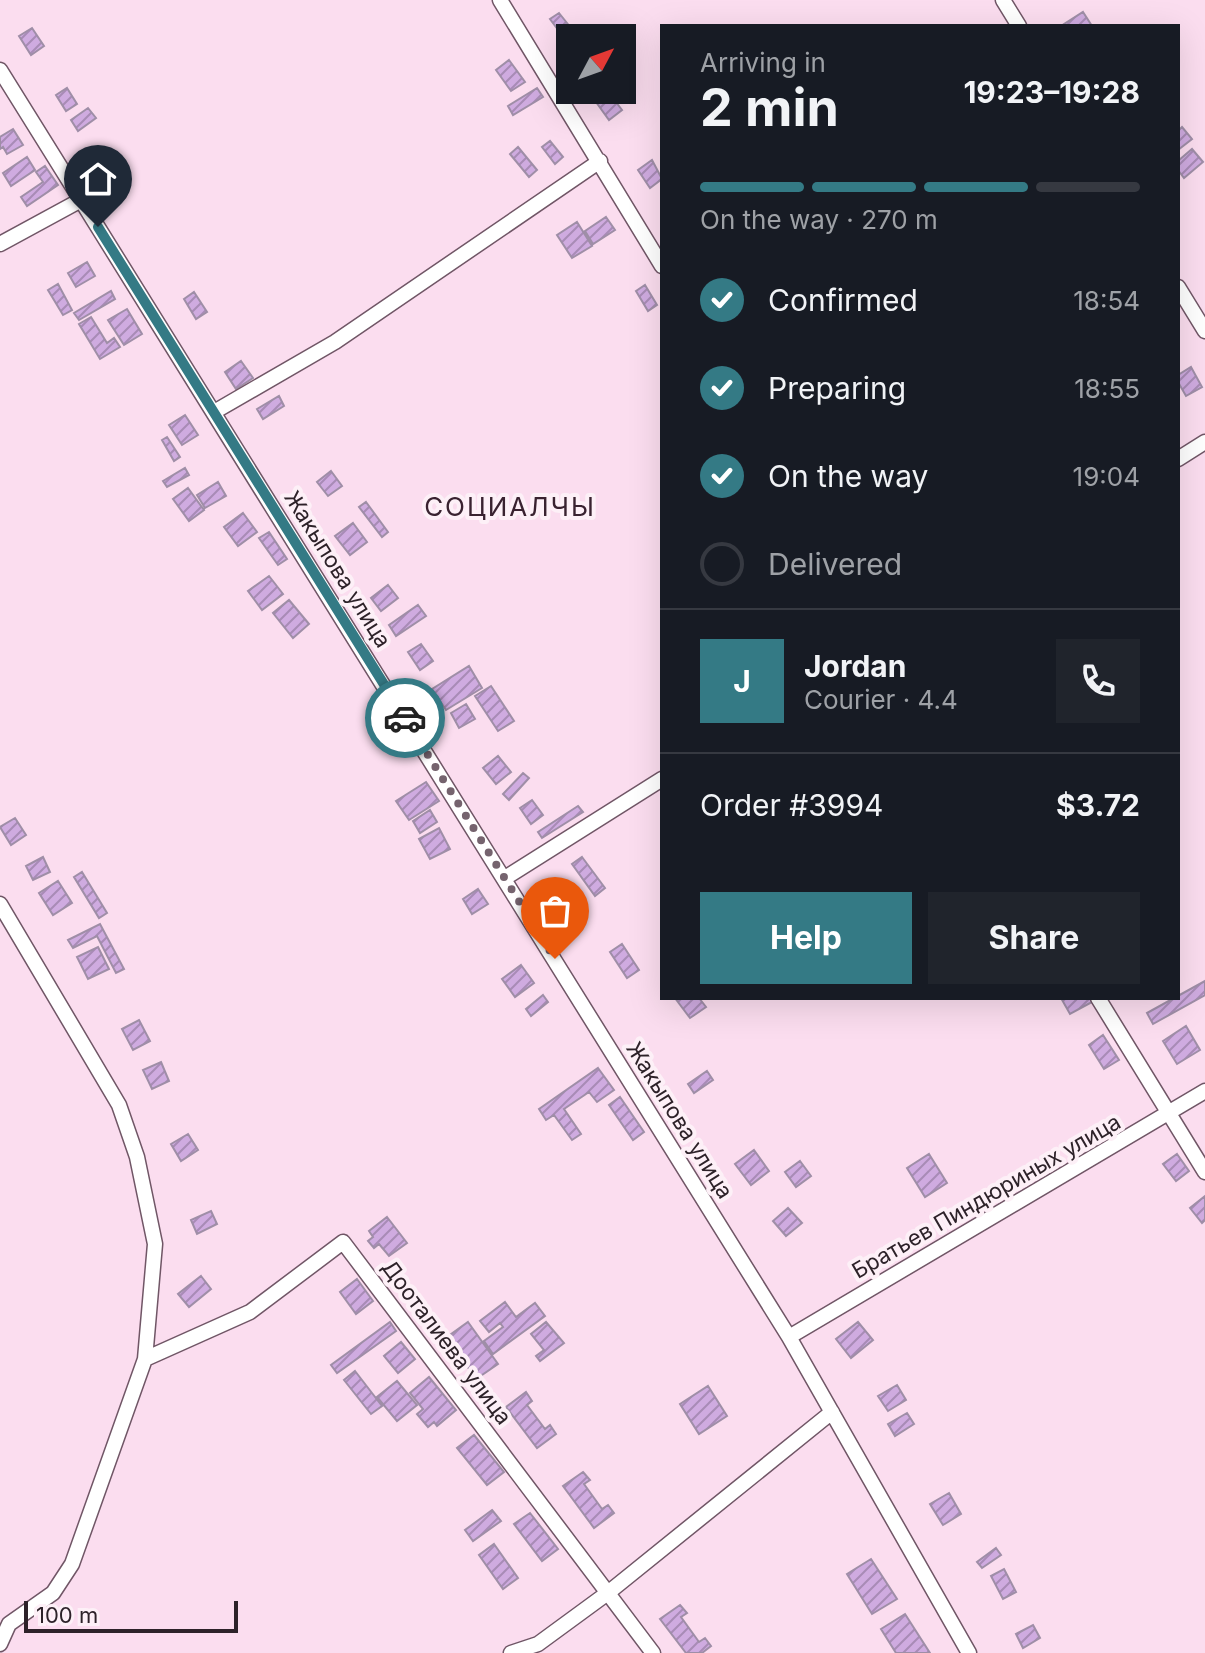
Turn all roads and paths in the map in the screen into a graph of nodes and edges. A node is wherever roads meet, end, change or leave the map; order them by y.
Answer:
1 (500, 0) edge
2 (1003, 0) edge
3 (1018, 24) edge
4 (0, 70) edge
5 (600, 161) junction
6 (81, 200) junction
7 (0, 244) edge
8 (660, 263) edge
9 (1180, 290) edge
10 (1205, 331) edge
11 (214, 412) junction
12 (1205, 442) edge
13 (1180, 458) edge
14 (660, 780) edge
15 (505, 878) junction
16 (0, 904) edge
17 (1099, 1000) edge
18 (1205, 1091) edge
19 (1168, 1115) junction
20 (1205, 1172) edge
21 (789, 1337) junction
22 (145, 1359) junction
23 (832, 1412) junction
24 (609, 1592) junction
25 (0, 1644) edge
26 (511, 1653) edge
27 (653, 1653) edge
28 (969, 1653) edge

1 - 5 street
2 - 3 street
4 - 6 street, Жакыпова улица
5 - 8 street
5 - 11 street
6 - 7 street
6 - 11 street, Жакыпова улица
9 - 10 street
11 - 15 street, Жакыпова улица
12 - 13 street
14 - 15 street
15 - 21 street, Жакыпова улица
16 - 22 street
17 - 19 street
18 - 19 street, Братьев Пиндюриных улица
19 - 20 street
19 - 21 street, Братьев Пиндюриных улица
21 - 23 street, Жакыпова улица
22 - 24 street, Дооталиева улица
22 - 25 street
23 - 24 street
23 - 28 street, Жакыпова улица
24 - 26 street
24 - 27 street, Дооталиева улица

